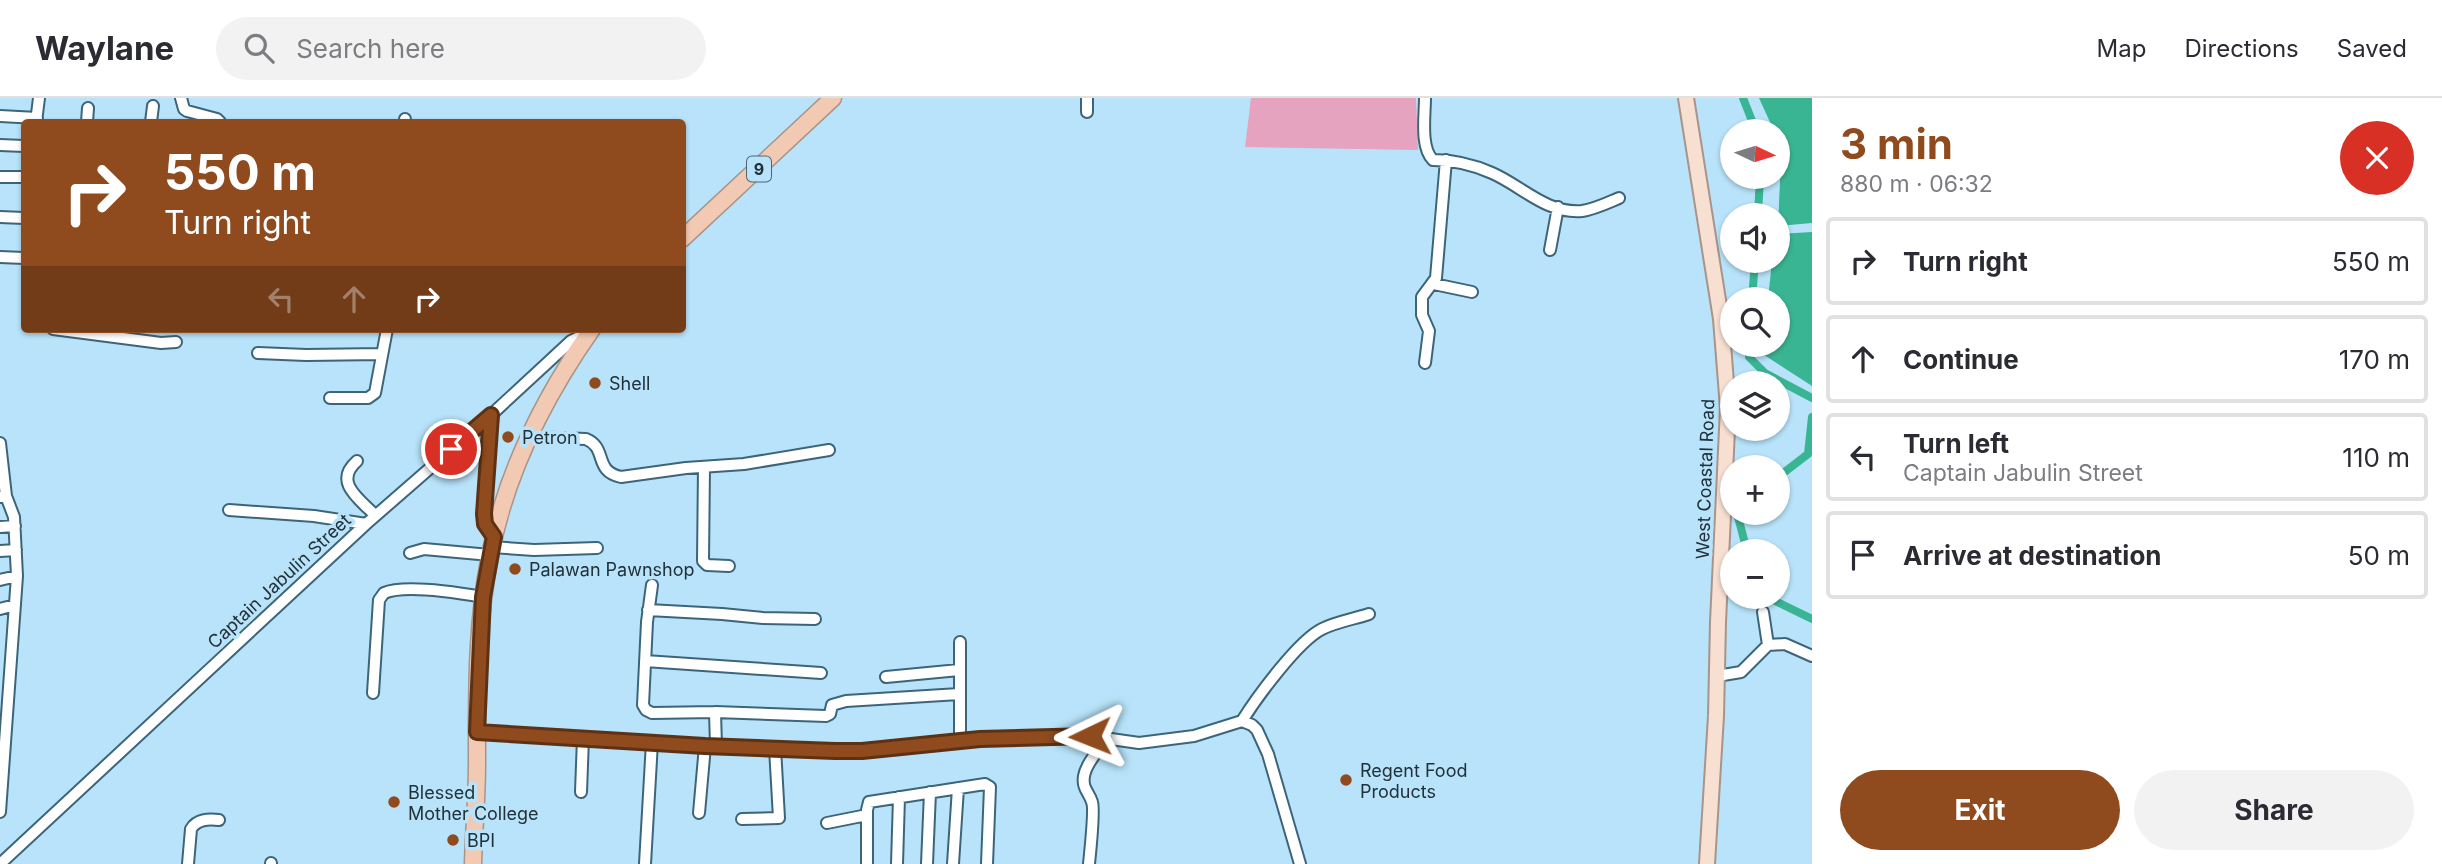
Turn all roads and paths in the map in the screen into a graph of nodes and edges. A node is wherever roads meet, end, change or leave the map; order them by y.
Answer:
1 (39, 98) edge
2 (181, 98) edge
3 (833, 98) edge
4 (1087, 98) edge
5 (1425, 98) edge
6 (1686, 98) edge
7 (153, 106) dead end
8 (88, 108) dead end
9 (1087, 112) dead end
10 (0, 116) edge
11 (27, 119) edge
12 (36, 119) edge
13 (87, 119) edge
14 (151, 119) edge
15 (217, 119) edge
16 (0, 145) edge
17 (21, 146) edge
18 (1447, 160) junction
19 (0, 177) edge
20 (21, 177) edge
21 (1619, 198) dead end
22 (1558, 207) junction
23 (0, 217) edge
24 (21, 218) edge
25 (686, 235) edge
26 (1550, 250) dead end
27 (0, 257) edge
28 (21, 258) edge
29 (1434, 284) junction
30 (1472, 292) dead end
31 (84, 333) edge
32 (386, 333) edge
33 (587, 333) edge
34 (590, 333) edge
35 (176, 342) dead end
36 (258, 353) dead end
37 (382, 354) junction
38 (1425, 363) dead end
39 (330, 398) dead end
40 (491, 415) junction
41 (530, 437) junction
42 (0, 443) edge
43 (828, 450) dead end
44 (357, 461) dead end
45 (704, 467) junction
46 (5, 498) edge
47 (229, 510) dead end
48 (375, 515) junction
49 (366, 524) junction
50 (15, 526) junction
51 (0, 527) edge
52 (492, 546) junction
53 (597, 548) dead end
54 (16, 550) junction
55 (0, 551) edge
56 (410, 553) dead end
57 (729, 566) dead end
58 (17, 576) junction
59 (0, 580) edge
60 (652, 586) dead end
61 (483, 597) junction
62 (15, 604) junction
63 (0, 609) edge
64 (648, 610) junction
65 (1763, 612) dead end
66 (1369, 614) dead end
67 (815, 619) dead end
68 (960, 642) dead end
69 (1768, 645) junction
70 (1812, 656) edge
71 (645, 661) junction
72 (959, 670) junction
73 (821, 673) dead end
74 (1717, 676) junction
75 (886, 677) dead end
76 (373, 693) dead end
77 (959, 694) junction
78 (5, 706) edge
79 (715, 712) junction
80 (1242, 721) junction
81 (477, 732) junction
82 (1102, 736) junction
83 (583, 738) junction
84 (960, 740) junction
85 (652, 743) junction
86 (711, 746) junction
87 (775, 748) junction
88 (958, 788) junction
89 (580, 792) dead end
90 (930, 792) junction
91 (899, 797) junction
92 (0, 812) edge
93 (699, 813) dead end
94 (867, 815) junction
95 (742, 819) dead end
96 (219, 820) dead end
97 (827, 823) dead end
98 (0, 864) edge
99 (188, 864) edge
100 (473, 864) edge
101 (645, 864) edge
102 (867, 864) edge
103 (897, 864) edge
104 (927, 864) edge
105 (953, 864) edge
106 (986, 864) edge
107 (1089, 864) edge
108 (1300, 864) edge
109 (1707, 864) edge

1 - 12 street
2 - 15 street
3 - 25 highway, 9
4 - 9 street
5 - 18 street
6 - 74 main road, West Coastal Road
7 - 14 street
8 - 13 street
10 - 11 street
16 - 17 street
18 - 22 street
18 - 29 street
19 - 20 street
21 - 22 street
22 - 26 street
23 - 24 street
27 - 28 street
29 - 30 street
29 - 38 street
31 - 35 street
32 - 37 street
33 - 40 street, Captain Jabulin Street
34 - 41 highway
36 - 37 street
37 - 39 street
40 - 48 street, Captain Jabulin Street
40 - 52 street
41 - 45 street
41 - 52 highway
42 - 46 street
43 - 45 street
44 - 48 street
45 - 57 street
46 - 50 street
47 - 49 street
48 - 49 street, Captain Jabulin Street
49 - 98 street, Captain Jabulin Street
50 - 51 street
50 - 54 street
52 - 53 street
52 - 56 street
52 - 61 highway
54 - 55 street
54 - 58 street
58 - 59 street
58 - 62 street
60 - 64 street
61 - 76 street
61 - 81 highway
62 - 63 street
62 - 78 street
64 - 67 street
64 - 71 street
65 - 69 street
66 - 80 street
68 - 72 street
69 - 70 street
69 - 74 street
71 - 73 street
71 - 79 street
72 - 75 street
72 - 77 street
74 - 109 main road, West Coastal Road
77 - 79 street
77 - 84 street
78 - 92 street
79 - 86 street
80 - 82 street
80 - 108 street
81 - 83 street
81 - 100 highway
82 - 84 street
82 - 107 street
83 - 85 street
83 - 89 street
84 - 87 street
85 - 86 street
85 - 101 street
86 - 87 street
86 - 93 street
87 - 95 street
88 - 90 street
88 - 105 street
88 - 106 street
90 - 91 street
90 - 104 street
91 - 94 street
91 - 103 street
94 - 97 street
94 - 102 street
96 - 99 street

